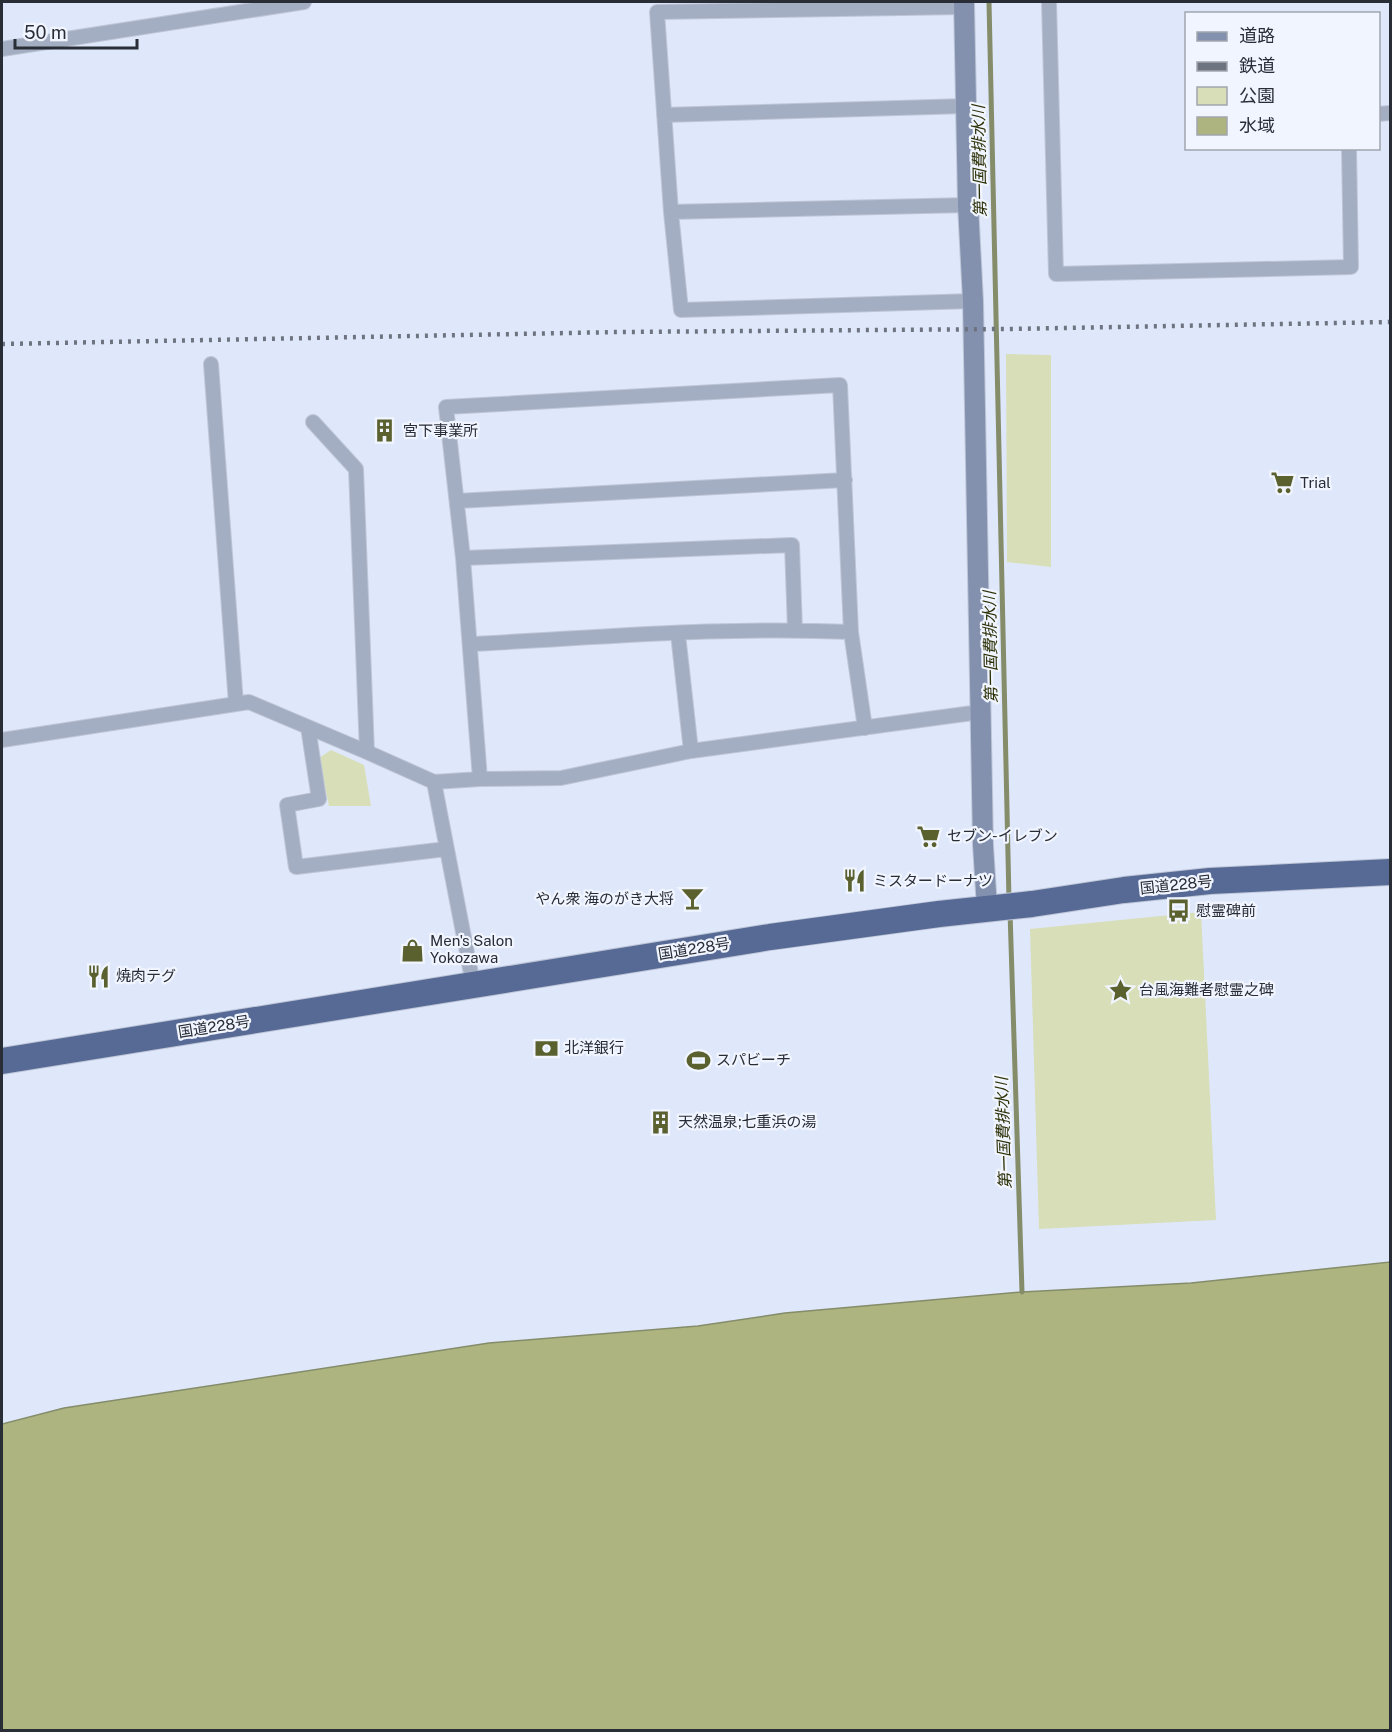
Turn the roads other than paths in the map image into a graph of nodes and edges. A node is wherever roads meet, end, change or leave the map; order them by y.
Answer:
1 (304, 2) edge
2 (1049, 2) edge
3 (964, 4) edge
4 (2, 49) edge
5 (966, 106) junction
6 (664, 114) junction
7 (1349, 150) edge
8 (968, 205) junction
9 (671, 212) junction
10 (973, 301) junction
11 (212, 364) dead end
12 (313, 422) dead end
13 (845, 480) junction
14 (457, 501) junction
15 (463, 558) junction
16 (795, 630) junction
17 (851, 632) junction
18 (678, 634) junction
19 (470, 644) junction
20 (236, 704) junction
21 (980, 712) junction
22 (308, 727) junction
23 (865, 728) junction
24 (2, 740) edge
25 (367, 752) junction
26 (691, 752) junction
27 (480, 779) junction
28 (434, 782) junction
29 (446, 849) junction
30 (1390, 872) edge
31 (992, 908) junction
32 (473, 984) junction
33 (2, 1061) edge

1 - 4 street
2 - 7 street
3 - 5 street
3 - 6 street
5 - 6 street
5 - 8 street
6 - 9 street
8 - 9 street
8 - 10 street
9 - 10 street
10 - 21 street
11 - 20 street
12 - 25 street
13 - 14 street
13 - 14 street
13 - 17 street
14 - 15 street
15 - 16 street
15 - 19 street
16 - 17 street
16 - 18 street
17 - 23 street
18 - 19 street
18 - 26 street
19 - 27 street
20 - 22 street
20 - 24 street
21 - 23 street
21 - 31 street
22 - 25 street
22 - 29 street
23 - 26 street
25 - 28 street
26 - 27 street
27 - 28 street
28 - 29 street
29 - 32 street
30 - 31 highway, 国道228号
31 - 32 highway, 国道228号
32 - 33 highway, 国道228号

